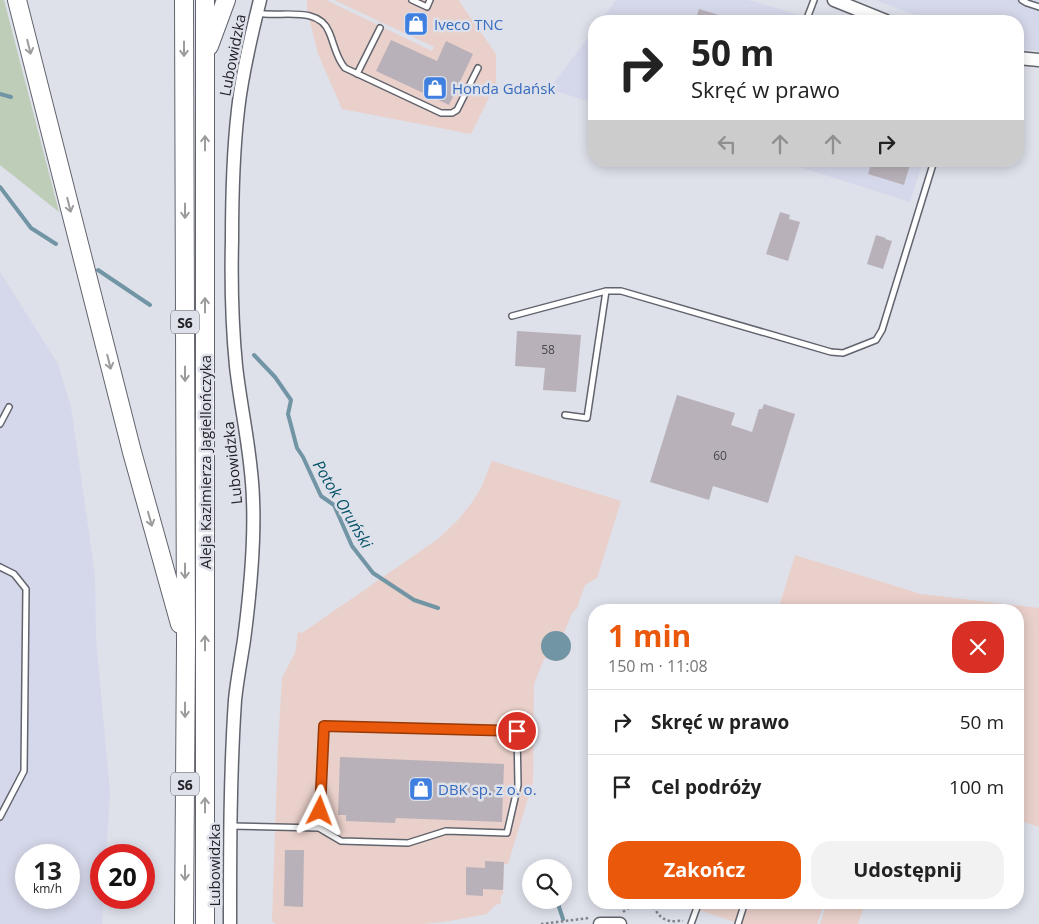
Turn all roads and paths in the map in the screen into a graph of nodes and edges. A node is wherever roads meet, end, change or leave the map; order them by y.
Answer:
1 (17, 0) edge
2 (226, 0) edge
3 (260, 0) edge
4 (412, 0) edge
5 (430, 0) edge
6 (814, 0) edge
7 (834, 0) edge
8 (1022, 0) edge
9 (187, 4) edge
10 (202, 4) edge
11 (1039, 7) edge
12 (257, 13) junction
13 (808, 15) edge
14 (871, 15) edge
15 (380, 28) dead end
16 (206, 56) junction
17 (1024, 59) edge
18 (1039, 60) edge
19 (478, 68) dead end
20 (357, 74) junction
21 (932, 167) edge
22 (606, 291) junction
23 (512, 316) dead end
24 (9, 407) dead end
25 (565, 415) dead end
26 (0, 424) edge
27 (0, 567) edge
28 (186, 644) junction
29 (0, 817) edge
30 (229, 826) junction
31 (319, 828) junction
32 (655, 909) edge
33 (697, 909) edge
34 (743, 909) edge
35 (692, 923) edge
36 (184, 924) edge
37 (205, 924) edge
38 (230, 924) edge
39 (600, 924) edge
40 (620, 924) edge
41 (738, 924) edge

1 -> 28 highway
2 - 16 highway
3 - 12 street, Lubowidzka
4 - 5 lane
6 - 13 lane
7 - 14 street
8 - 11 lane
9 -> 28 highway, Aleja Kazimierza Jagiellończyka / S6
10 - 16 highway, Aleja Kazimierza Jagiellończyka / S6
12 - 20 lane
12 - 30 street, Lubowidzka
15 - 20 lane
37 -> 16 highway, Aleja Kazimierza Jagiellończyka / S6
17 - 18 street
19 - 20 lane
21 - 22 lane
22 - 23 lane
22 - 25 lane
24 - 26 lane
27 - 29 lane
28 -> 36 highway, Aleja Kazimierza Jagiellończyka / S6
30 - 31 lane
30 - 38 street, Lubowidzka
31 - 31 lane
32 - 35 path
33 - 35 lane
34 - 41 lane
39 - 40 street

